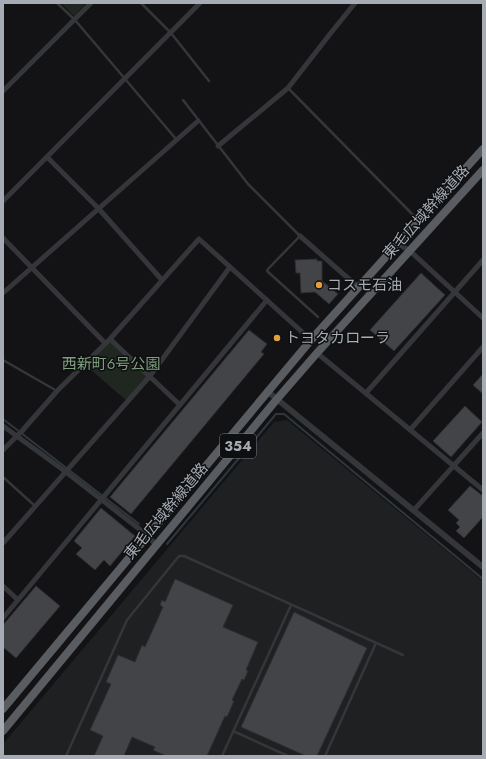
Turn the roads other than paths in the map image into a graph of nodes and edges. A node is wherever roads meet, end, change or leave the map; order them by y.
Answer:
1 (57, 3) edge
2 (91, 3) edge
3 (141, 3) edge
4 (200, 3) edge
5 (355, 3) edge
6 (75, 20) junction
7 (171, 33) junction
8 (126, 78) junction
9 (209, 81) dead end
10 (288, 88) junction
11 (3, 91) edge
12 (183, 100) dead end
13 (198, 121) junction
14 (176, 140) junction
15 (218, 146) junction
16 (483, 149) edge
17 (47, 157) junction
18 (483, 170) edge
19 (3, 202) edge
20 (98, 208) junction
21 (418, 220) junction
22 (300, 236) junction
23 (3, 238) edge
24 (397, 244) junction
25 (410, 251) junction
26 (483, 260) edge
27 (32, 267) junction
28 (230, 267) junction
29 (162, 280) junction
30 (358, 287) junction
31 (455, 292) junction
32 (3, 293) edge
33 (267, 300) junction
34 (318, 317) dead end
35 (483, 318) edge
36 (110, 339) junction
37 (311, 340) junction
38 (105, 343) junction
39 (483, 347) edge
40 (316, 353) junction
41 (3, 360) edge
42 (150, 376) junction
43 (57, 391) junction
44 (267, 391) junction
45 (366, 393) junction
46 (277, 399) junction
47 (180, 405) junction
48 (3, 426) edge
49 (410, 430) junction
50 (483, 433) edge
51 (17, 436) junction
52 (3, 450) edge
53 (454, 466) junction
54 (66, 472) junction
55 (3, 476) edge
56 (483, 490) edge
57 (102, 500) junction
58 (36, 506) junction
59 (414, 510) junction
60 (147, 535) junction
61 (3, 543) edge
62 (156, 545) junction
63 (483, 566) edge
64 (3, 586) edge
65 (18, 600) junction
66 (291, 605) junction
67 (3, 618) edge
68 (376, 643) junction
69 (403, 655) dead end
70 (3, 709) edge
71 (3, 731) edge
72 (233, 731) junction
73 (66, 756) edge
74 (222, 756) edge
75 (288, 756) edge
76 (324, 756) edge

1 - 6 lane
2 - 6 street
3 - 7 lane
4 - 7 street
5 - 10 street
6 - 8 lane
6 - 11 street
7 - 8 street
7 - 9 lane
8 - 14 lane
8 - 17 street
10 - 15 street
10 - 21 lane
12 - 13 lane
13 - 14 street
13 - 15 lane
14 - 20 street
15 - 22 lane
16 - 21 highway, 東毛広域幹線道路 / 354
17 - 19 street
17 - 20 street
18 - 25 highway, 東毛広域幹線道路 / 354
20 - 27 street
20 - 29 street
21 - 24 highway, 東毛広域幹線道路 / 354
22 - 30 street
22 - 34 lane
23 - 27 street
24 - 25 street
24 - 30 highway, 東毛広域幹線道路 / 354
25 - 31 street
25 - 40 highway, 東毛広域幹線道路 / 354
26 - 31 street
27 - 32 street
27 - 38 street
28 - 29 street
28 - 33 street
28 - 42 street
29 - 36 street
30 - 37 highway, 東毛広域幹線道路 / 354
31 - 35 street
31 - 45 street
33 - 37 street
33 - 47 street
36 - 38 street
36 - 42 street
37 - 44 highway, 東毛広域幹線道路 / 354
38 - 43 street
39 - 49 street
40 - 45 street
40 - 46 highway, 東毛広域幹線道路 / 354
41 - 43 lane
42 - 47 street
42 - 54 street
43 - 51 street
44 - 46 street
44 - 60 highway, 東毛広域幹線道路 / 354
45 - 49 street
46 - 59 street
46 - 62 highway, 東毛広域幹線道路 / 354
47 - 57 street
48 - 51 street
49 - 53 street
50 - 53 street
51 - 52 street
51 - 54 street
53 - 56 street
53 - 59 street
54 - 57 street
54 - 58 street
55 - 58 lane
57 - 60 street
57 - 65 street
58 - 61 street
59 - 63 street
60 - 62 street
60 - 70 highway, 東毛広域幹線道路 / 354
62 - 71 highway, 東毛広域幹線道路 / 354
64 - 65 street
65 - 67 street
66 - 68 lane
66 - 72 lane
66 - 73 lane
68 - 69 lane
68 - 76 lane
72 - 74 lane
72 - 75 lane

